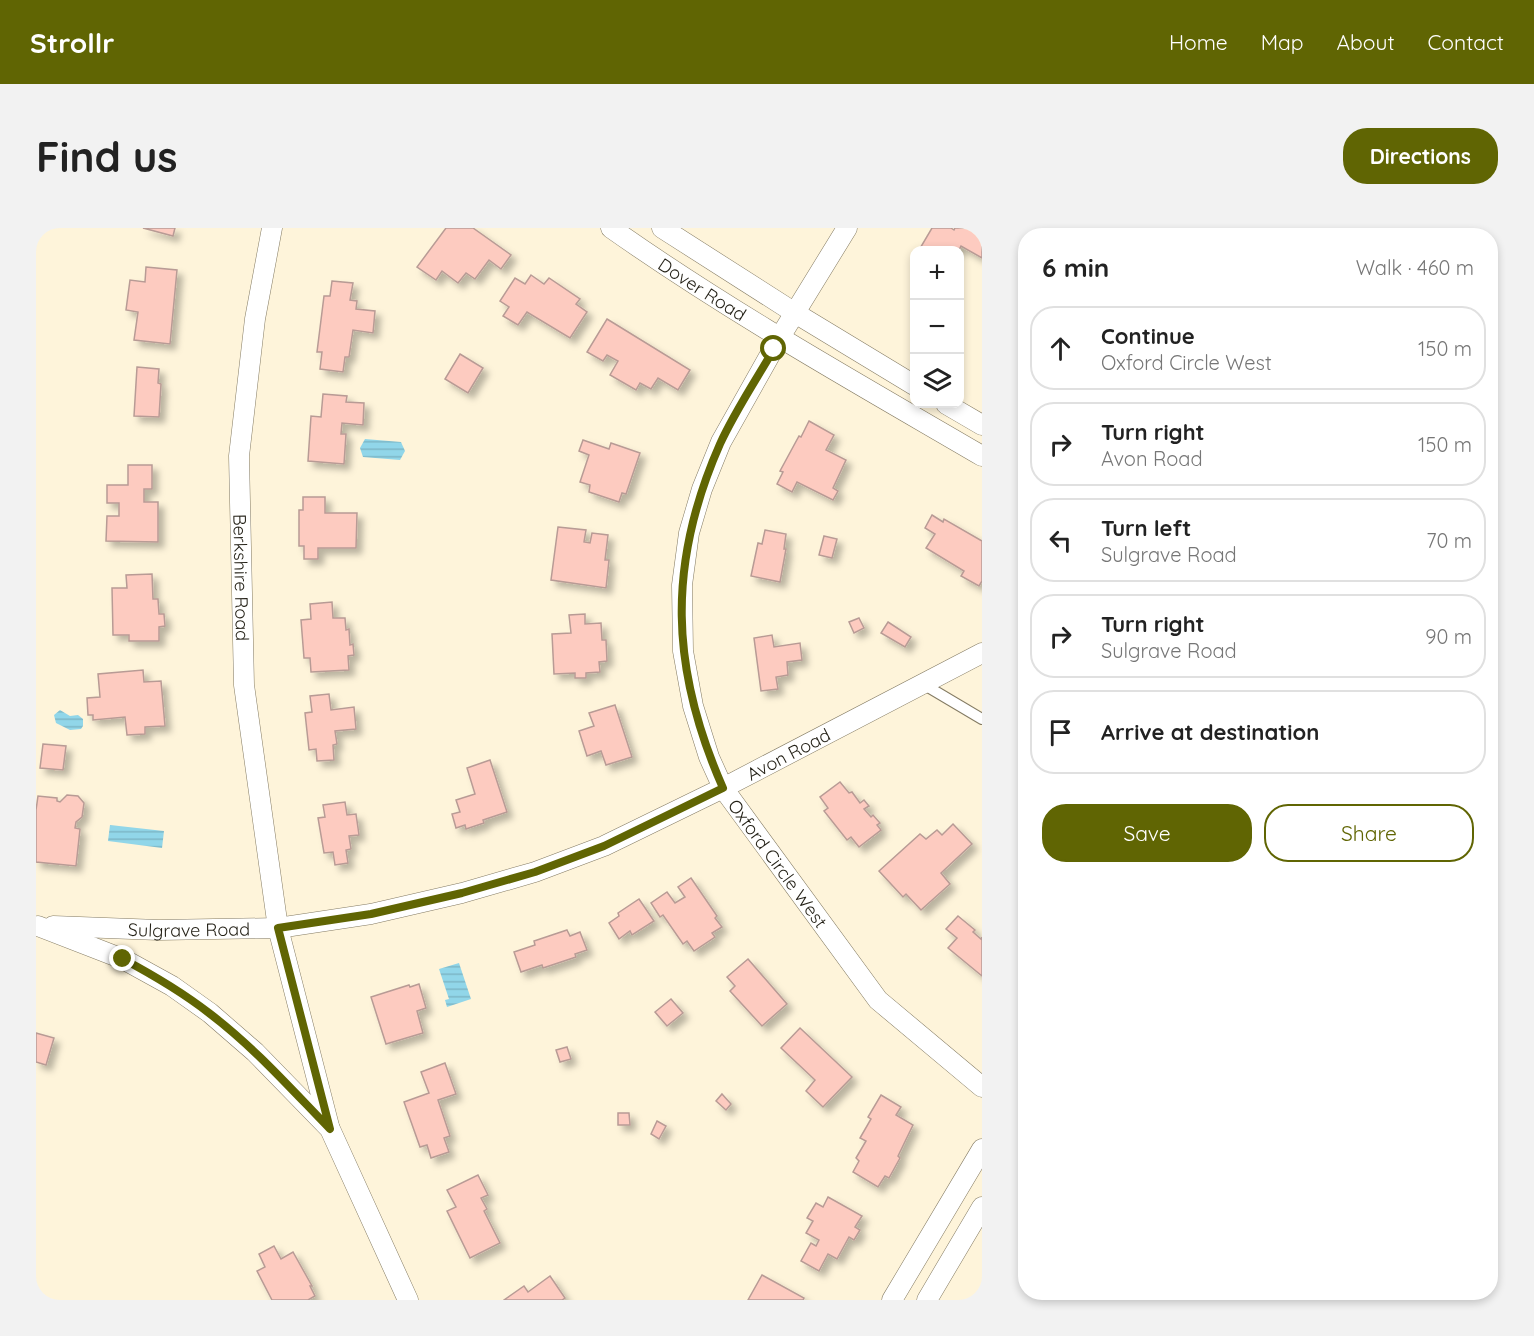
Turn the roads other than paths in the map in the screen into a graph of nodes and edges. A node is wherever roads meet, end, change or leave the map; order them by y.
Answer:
1 (272, 228) edge
2 (611, 228) edge
3 (662, 228) edge
4 (847, 228) edge
5 (795, 314) junction
6 (780, 338) junction
7 (910, 381) edge
8 (953, 408) edge
9 (982, 425) edge
10 (982, 456) edge
11 (982, 653) edge
12 (923, 684) junction
13 (982, 719) edge
14 (723, 788) junction
15 (37, 926) edge
16 (278, 928) junction
17 (982, 1087) edge
18 (330, 1129) junction
19 (982, 1149) edge
20 (982, 1207) edge
21 (408, 1300) edge
22 (892, 1300) edge
23 (927, 1300) edge

1 - 16 street, Berkshire Road
2 - 6 street, Dover Road
3 - 5 street, Dover Road
4 - 5 street, Oxford Circle West
5 - 6 street, Oxford Circle West
5 - 7 street, Dover Road
6 - 10 street, Dover Road
6 - 14 street, Oxford Circle West
8 - 9 street
11 - 12 street, Avon Road
12 - 13 lane
12 - 14 street, Avon Road
14 - 16 street, Avon Road
14 - 17 street, Oxford Circle West
15 - 16 street, Sulgrave Road
15 - 18 street, Sulgrave Road
16 - 18 street, Sulgrave Road
18 - 21 street, Sulgrave Road
19 - 22 street
20 - 23 street

